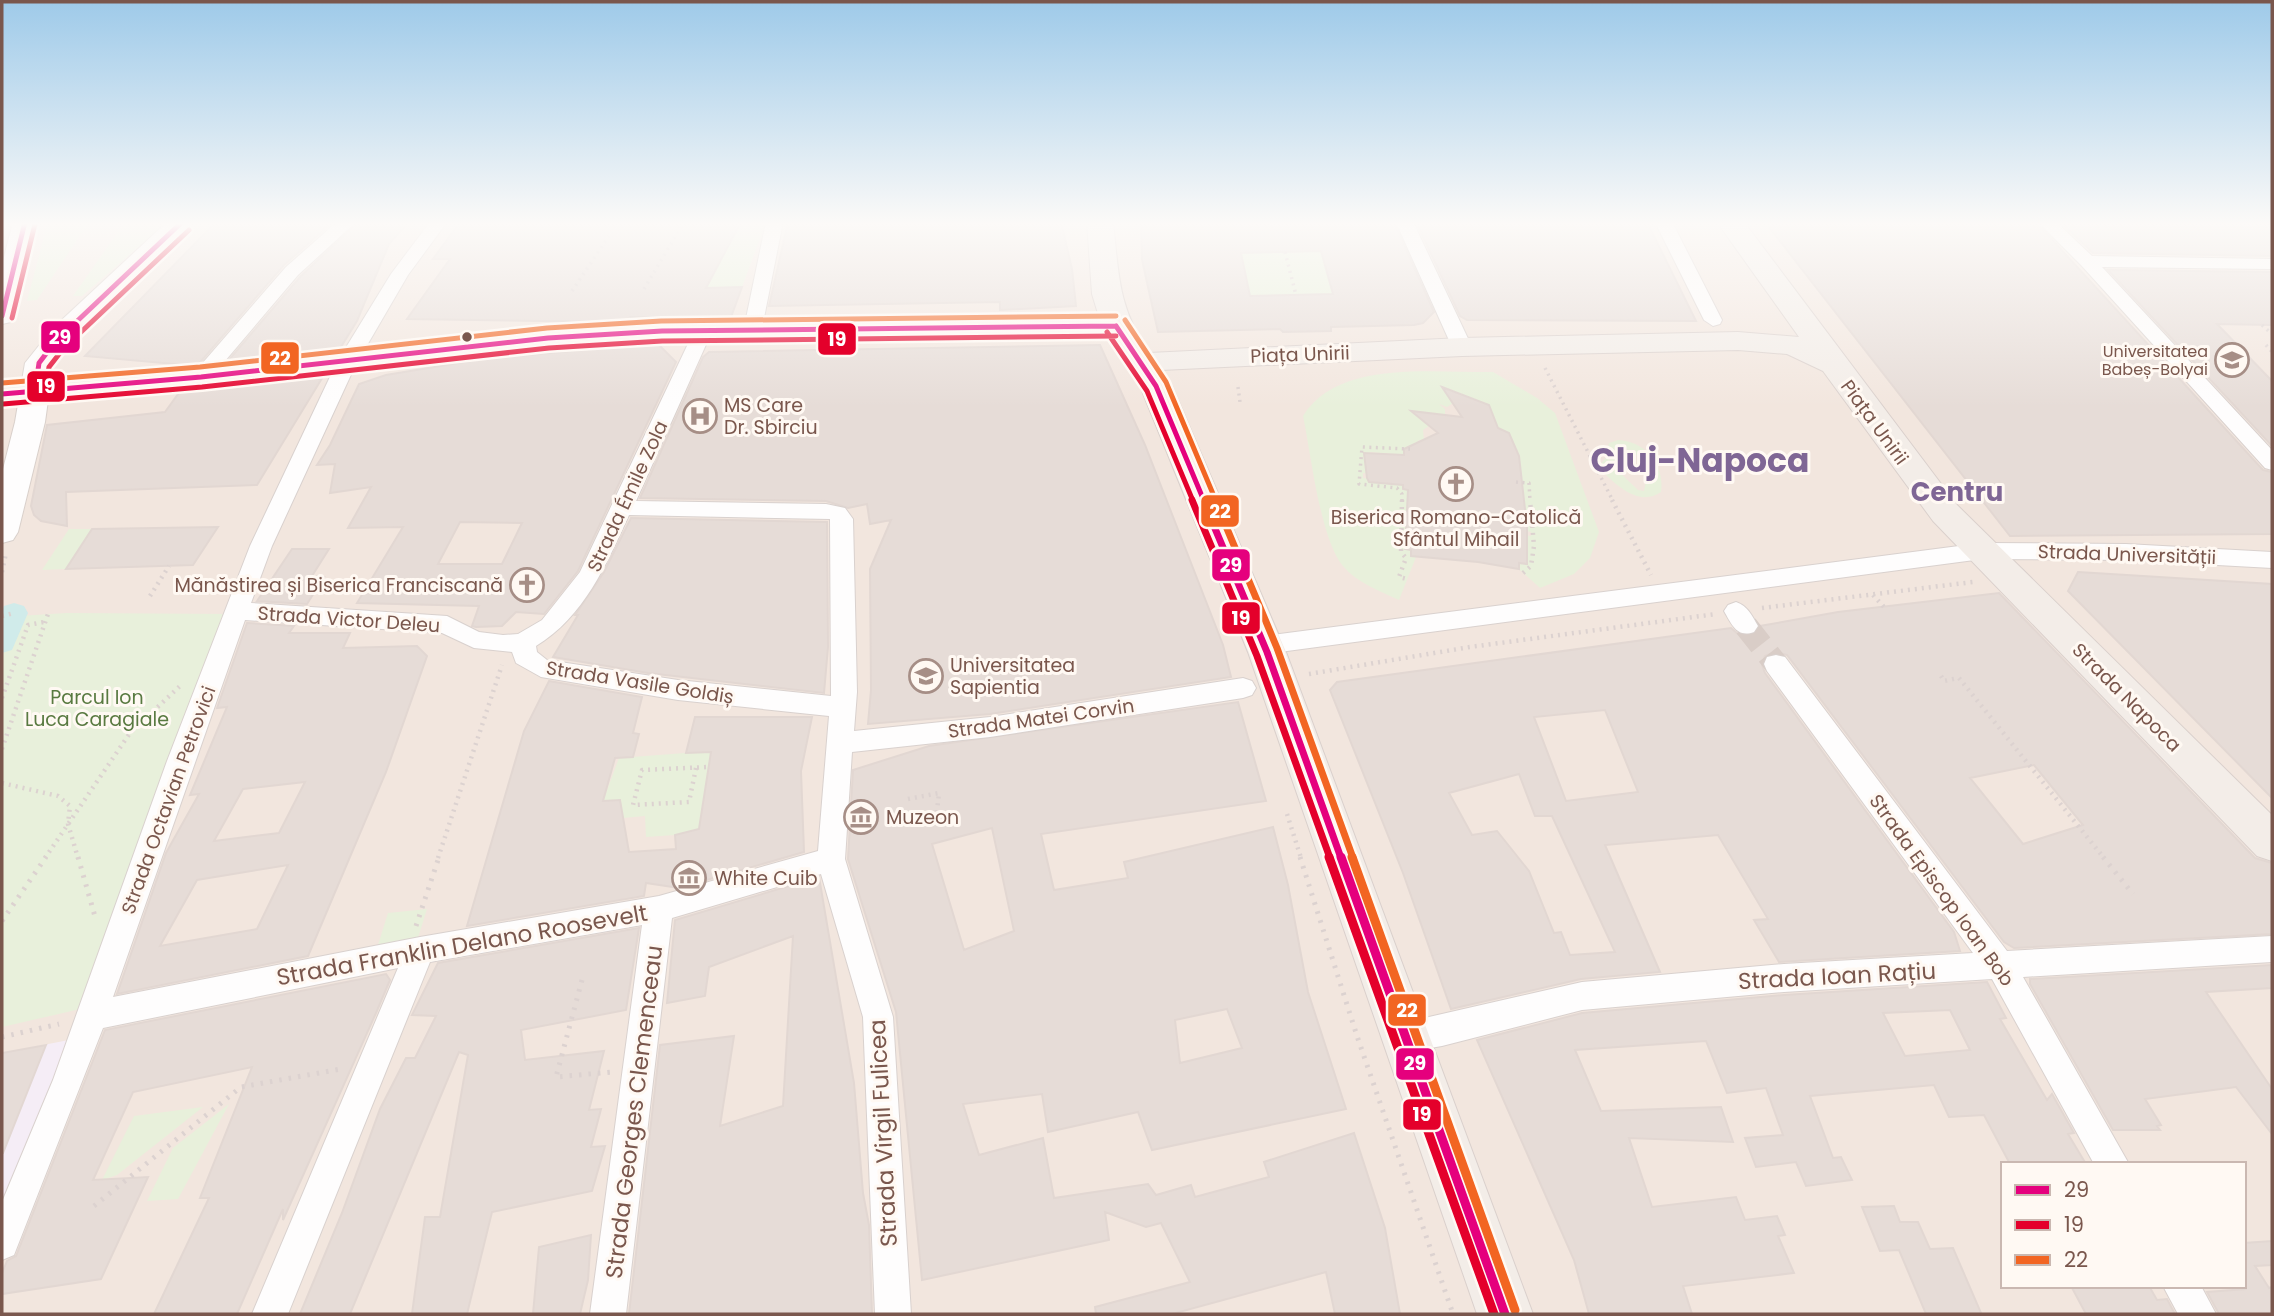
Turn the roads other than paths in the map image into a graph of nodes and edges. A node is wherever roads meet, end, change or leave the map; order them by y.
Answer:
1 (10, 283) edge
2 (117, 283) edge
3 (281, 283) edge
4 (394, 283) edge
5 (762, 283) edge
6 (1105, 283) edge
7 (1432, 283) edge
8 (1694, 283) edge
9 (1774, 283) edge
10 (2108, 283) edge
11 (2, 316) edge
12 (1713, 320) dead end
13 (1116, 326) junction
14 (753, 328) junction
15 (704, 329) junction
16 (1462, 347) junction
17 (348, 361) junction
18 (1142, 362) junction
19 (1832, 364) junction
20 (201, 377) junction
21 (35, 391) junction
22 (2, 394) edge
23 (2272, 463) edge
24 (624, 508) junction
25 (2, 532) edge
26 (2272, 561) edge
27 (1982, 566) junction
28 (237, 611) junction
29 (516, 643) junction
30 (1258, 661) junction
31 (1776, 664) tunnel mouth
32 (841, 707) junction
33 (839, 743) junction
34 (2272, 843) edge
35 (831, 859) junction
36 (659, 909) junction
37 (2272, 949) edge
38 (413, 951) junction
39 (2001, 967) junction
40 (90, 1016) junction
41 (1407, 1037) junction
42 (2111, 1162) edge
43 (2, 1243) edge
44 (2182, 1288) edge
45 (270, 1314) edge
46 (608, 1314) edge
47 (893, 1314) edge
48 (1505, 1314) edge
49 (2199, 1314) edge

1 - 11 main road
2 - 21 main road
3 - 20 street
4 - 17 street, Strada Octavian Petrovici
5 - 14 street
6 - 13 main road
7 - 16 street
8 - 12 street
9 - 19 main road
10 - 23 street
13 - 14 main road
13 - 18 main road
14 - 15 main road
15 - 17 main road
15 - 24 street, Strada Émile Zola
16 - 18 main road, Piața Unirii
16 - 19 main road, Piața Unirii
17 - 20 main road
17 - 28 street, Strada Octavian Petrovici
18 - 30 main road
19 - 27 main road, Piața Unirii
20 - 21 main road
21 - 22 main road
21 - 25 main road
24 - 29 street, Strada Émile Zola
24 - 32 street, Strada Virgil Fulicea
26 - 27 street, Strada Universității
27 - 30 street
27 - 34 main road, Strada Napoca
28 - 29 street, Strada Victor Deleu
28 - 40 street, Strada Octavian Petrovici
29 - 32 street, Strada Vasile Goldiș
30 - 33 street, Strada Matei Corvin
30 - 41 main road
31 - 39 street, Strada Episcop Ioan Bob
32 - 33 street, Strada Virgil Fulicea
33 - 35 street, Strada Virgil Fulicea
35 - 36 street, Strada Franklin Delano Roosevelt
35 - 47 street, Strada Virgil Fulicea
36 - 38 street, Strada Franklin Delano Roosevelt
36 - 46 street, Strada Georges Clemenceau
37 - 39 street, Strada Ioan Rațiu
38 - 40 street, Strada Franklin Delano Roosevelt
38 - 45 street
39 - 41 street, Strada Ioan Rațiu
39 - 42 street, Strada Episcop Ioan Bob
40 - 43 street, Strada Octavian Petrovici
41 - 48 main road
44 - 49 street

